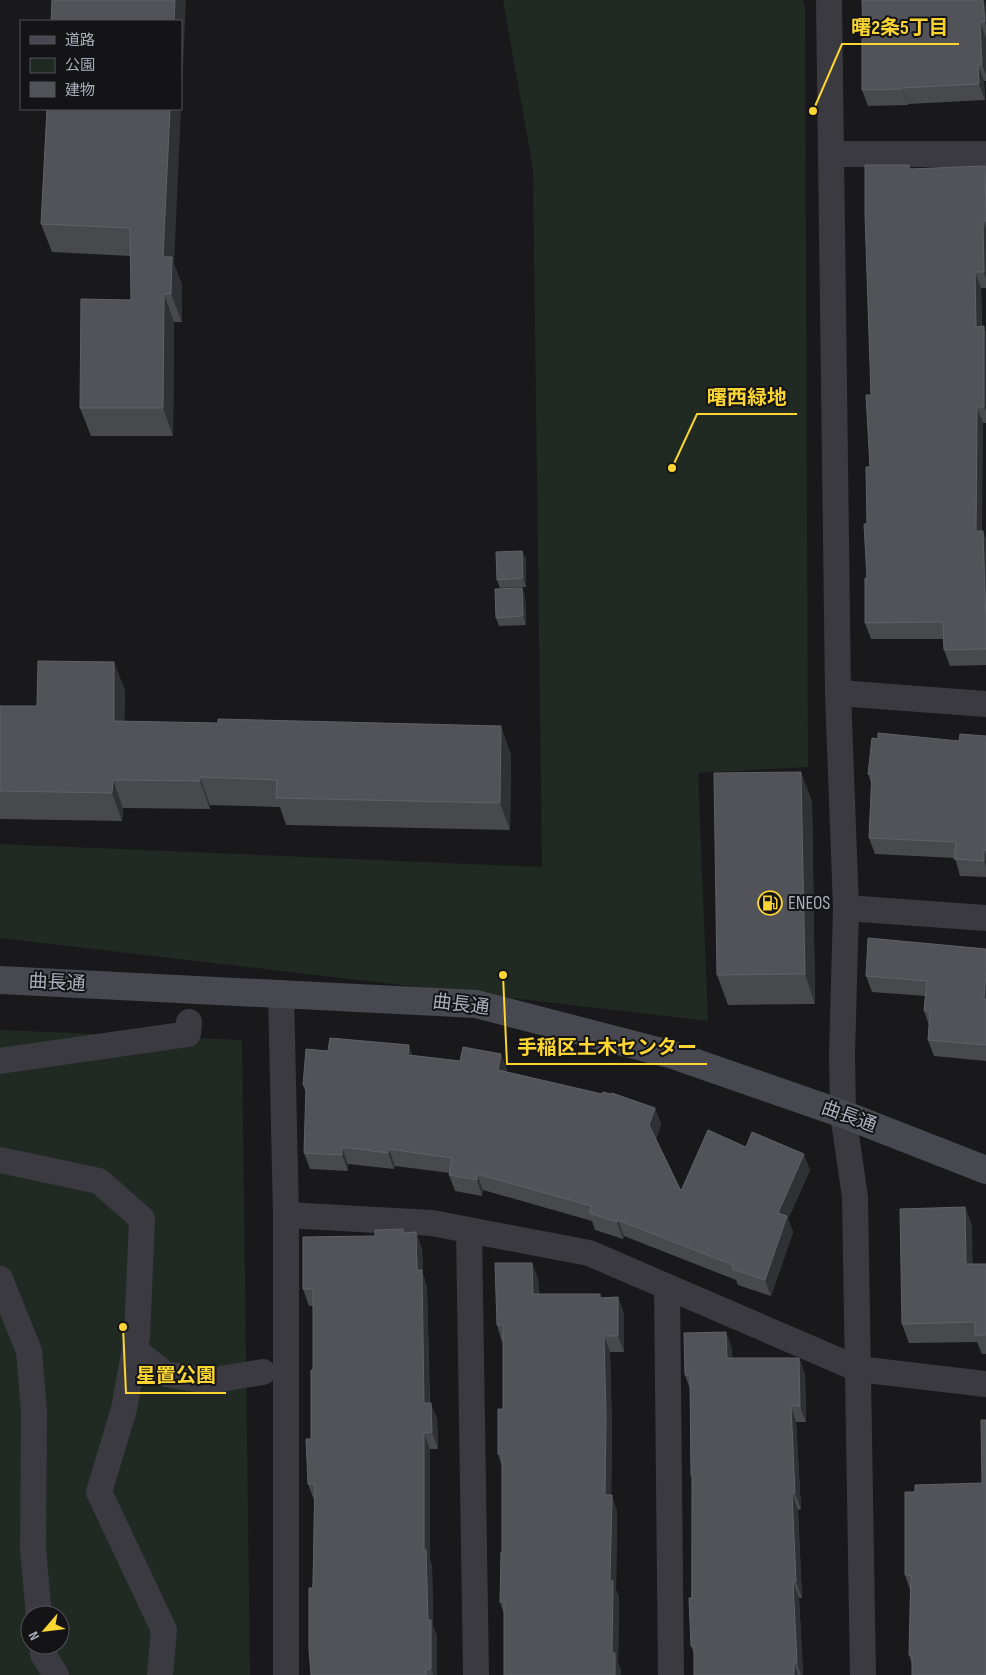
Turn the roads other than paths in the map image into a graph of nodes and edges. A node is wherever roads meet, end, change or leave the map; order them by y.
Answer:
1 (830, 0) edge
2 (831, 154) junction
3 (986, 154) edge
4 (838, 693) junction
5 (986, 704) edge
6 (846, 908) junction
7 (986, 918) edge
8 (0, 980) edge
9 (281, 993) junction
10 (189, 1022) dead end
11 (0, 1061) edge
12 (843, 1114) junction
13 (0, 1160) edge
14 (986, 1170) edge
15 (286, 1214) junction
16 (469, 1231) junction
17 (0, 1279) edge
18 (667, 1287) junction
19 (135, 1350) junction
20 (858, 1369) junction
21 (264, 1372) dead end
22 (986, 1384) edge
23 (38, 1605) edge
24 (44, 1655) edge
25 (56, 1675) edge
26 (160, 1675) edge
27 (286, 1675) edge
28 (476, 1675) edge
29 (671, 1675) edge
30 (862, 1675) edge

1 - 2 street
2 - 3 street
2 - 4 street
4 - 5 street
4 - 6 street
6 - 7 street
6 - 12 street
8 - 9 street, 曲長通
9 - 12 street, 曲長通
9 - 15 street
10 - 11 street
12 - 14 street, 曲長通
12 - 20 street
13 - 19 street
15 - 16 street
15 - 27 street
16 - 18 street
16 - 28 street
17 - 23 street
18 - 20 street
18 - 29 street
19 - 21 street
19 - 26 street
20 - 22 street
20 - 30 street
24 - 25 street

